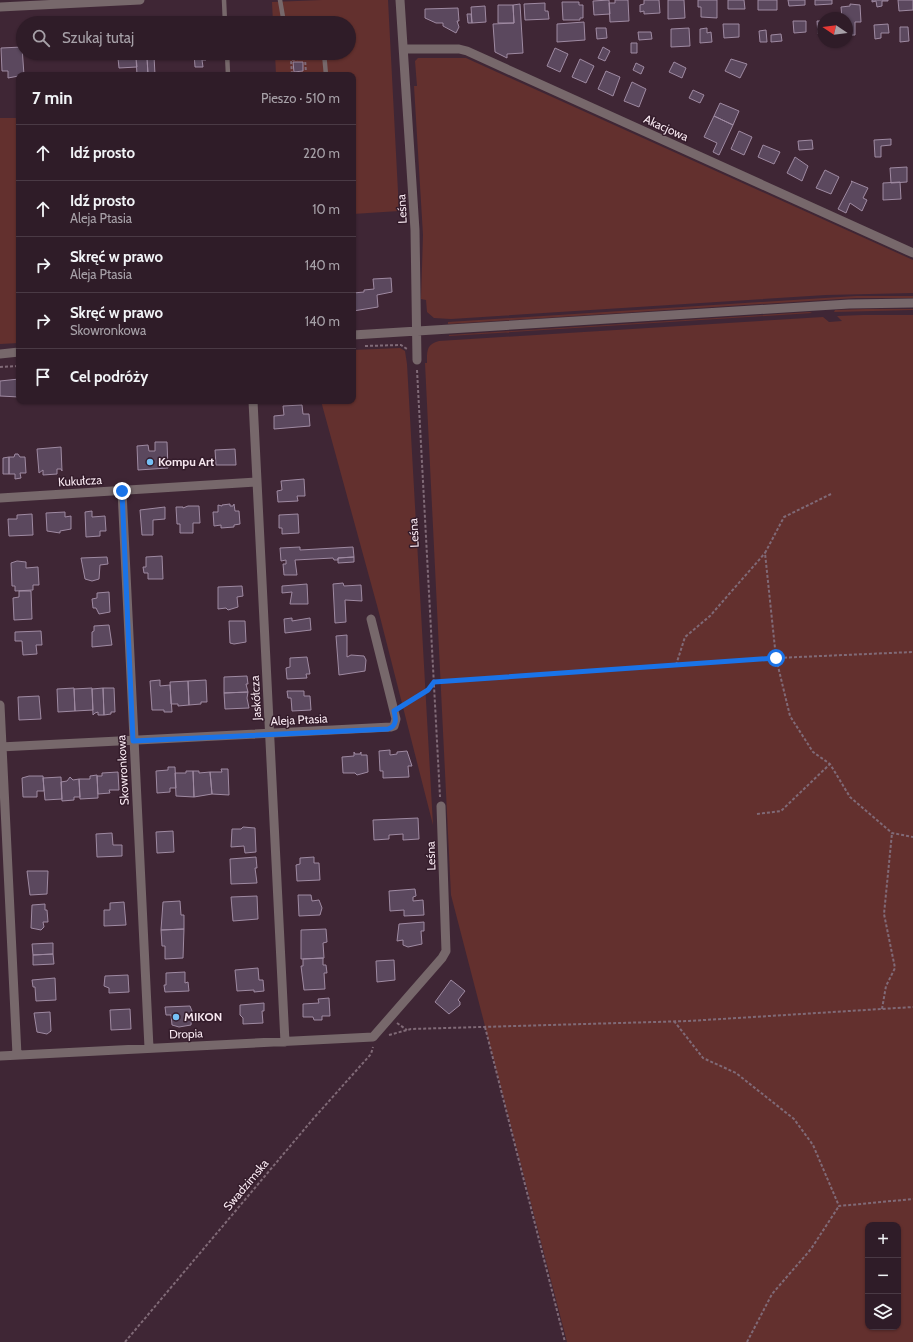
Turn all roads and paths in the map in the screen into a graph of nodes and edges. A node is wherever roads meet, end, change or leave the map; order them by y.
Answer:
1 (140, 0) edge
2 (224, 0) edge
3 (280, 0) edge
4 (400, 0) edge
5 (0, 7) edge
6 (225, 16) edge
7 (283, 16) edge
8 (404, 49) junction
9 (227, 60) edge
10 (291, 60) edge
11 (305, 60) edge
12 (325, 60) edge
13 (228, 72) edge
14 (292, 72) edge
15 (306, 72) edge
16 (326, 72) edge
17 (913, 253) edge
18 (913, 303) edge
19 (417, 332) junction
20 (356, 335) edge
21 (360, 346) dead end
22 (16, 352) edge
23 (0, 354) edge
24 (413, 357) junction
25 (16, 366) edge
26 (0, 367) edge
27 (253, 404) edge
28 (257, 482) junction
29 (122, 491) junction
30 (831, 494) dead end
31 (0, 498) edge
32 (765, 553) junction
33 (371, 619) dead end
34 (913, 652) edge
35 (776, 658) junction
36 (676, 665) junction
37 (434, 682) junction
38 (0, 705) edge
39 (394, 711) junction
40 (270, 734) junction
41 (133, 741) junction
42 (1, 747) edge
43 (830, 764) junction
44 (441, 806) joint
45 (757, 814) dead end
46 (892, 833) junction
47 (913, 837) edge
48 (913, 1007) edge
49 (882, 1009) junction
50 (674, 1021) junction
51 (485, 1027) junction
52 (373, 1037) junction
53 (285, 1042) junction
54 (150, 1048) junction
55 (17, 1055) junction
56 (0, 1056) edge
57 (913, 1199) edge
58 (839, 1206) junction
59 (124, 1342) edge
60 (565, 1342) edge
61 (747, 1342) edge

1 - 5 street
2 - 6 lane
3 - 7 lane
4 - 8 street, Leśna
8 - 17 street, Akacjowa
8 - 19 street, Leśna
9 - 13 lane
10 - 14 path
11 - 15 path
12 - 16 lane
18 - 19 street
19 - 20 street
19 - 24 street, Leśna
21 - 24 path
22 - 23 street
24 - 37 path, Leśna
25 - 26 path
27 - 28 street, Jaskółcza
28 - 29 street, Kukułcza
28 - 40 street, Jaskółcza
29 - 31 street, Kukułcza
29 - 41 street, Skowronkowa
30 - 32 path
32 - 35 path
32 - 36 path
33 - 39 street, Aleja Ptasia
34 - 35 path
35 - 36 path
35 - 43 path
36 - 37 path
37 - 39 path
37 - 44 path, Leśna
38 - 42 street
39 - 40 street, Aleja Ptasia
40 - 41 street, Aleja Ptasia
40 - 53 street, Jaskółcza
41 - 42 street, Aleja Ptasia
41 - 54 street, Skowronkowa
42 - 55 street
43 - 45 path
43 - 46 path
44 - 52 street, Leśna
46 - 47 path
46 - 49 path
48 - 49 path
49 - 50 path
50 - 51 path
50 - 58 path
51 - 52 path
51 - 60 path
52 - 53 street, Dropia
52 - 59 path, Swadzimska
53 - 54 street, Dropia
54 - 55 street, Dropia
55 - 56 street, Dropia
57 - 58 path
58 - 61 path

